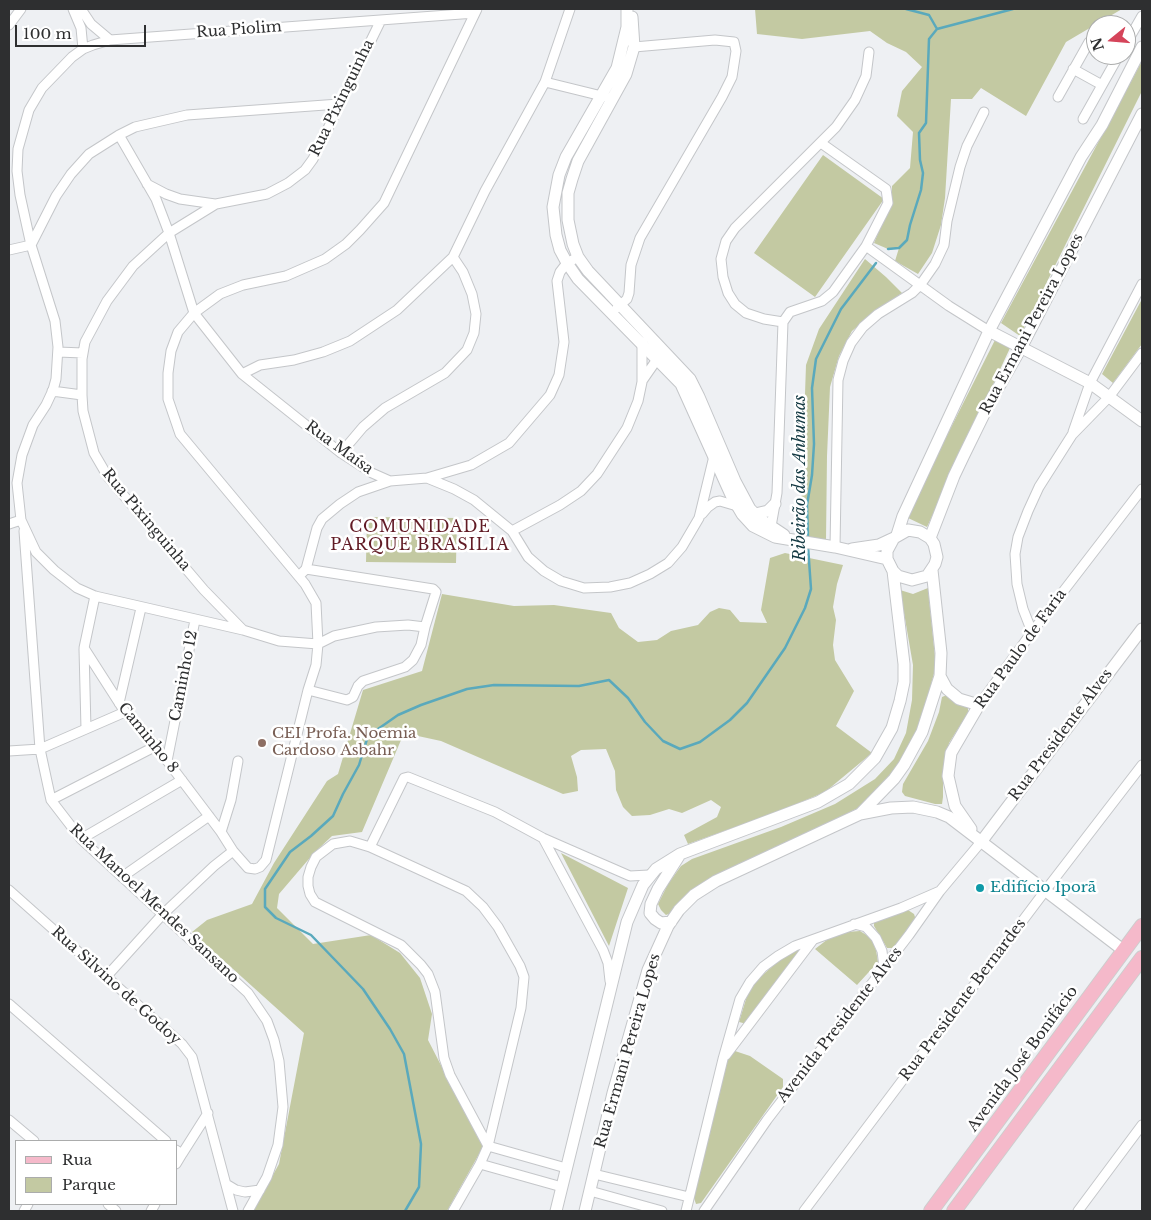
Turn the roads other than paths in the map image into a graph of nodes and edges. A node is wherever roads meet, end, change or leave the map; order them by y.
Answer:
1 (73, 9) edge
2 (81, 9) edge
3 (570, 9) edge
4 (628, 9) edge
5 (20, 10) edge
6 (476, 11) edge
7 (381, 20) junction
8 (9, 24) edge
9 (110, 40) junction
10 (634, 47) junction
11 (1086, 47) edge
12 (1142, 47) edge
13 (83, 49) junction
14 (869, 52) dead end
15 (1113, 65) edge
16 (1073, 69) junction
17 (545, 82) junction
18 (1102, 85) junction
19 (608, 98) junction
20 (1058, 98) dead end
21 (339, 104) junction
22 (984, 112) dead end
23 (1142, 114) edge
24 (1083, 119) dead end
25 (119, 135) junction
26 (821, 143) junction
27 (147, 184) junction
28 (216, 204) junction
29 (169, 233) junction
30 (31, 244) junction
31 (866, 246) junction
32 (9, 250) edge
33 (453, 257) junction
34 (578, 257) junction
35 (567, 264) junction
36 (921, 284) junction
37 (1142, 284) edge
38 (616, 310) junction
39 (194, 313) junction
40 (783, 322) junction
41 (989, 331) junction
42 (646, 340) junction
43 (1022, 348) junction
44 (58, 352) junction
45 (83, 353) junction
46 (1142, 353) edge
47 (660, 354) junction
48 (242, 374) junction
49 (642, 382) junction
50 (1090, 383) junction
51 (52, 391) junction
52 (82, 395) junction
53 (1109, 397) junction
54 (1142, 421) edge
55 (1072, 435) junction
56 (341, 452) junction
57 (718, 454) junction
58 (427, 478) junction
59 (390, 481) junction
60 (1142, 489) edge
61 (775, 504) junction
62 (737, 506) junction
63 (754, 514) junction
64 (699, 518) junction
65 (22, 523) junction
66 (9, 524) edge
67 (512, 530) junction
68 (770, 531) junction
69 (896, 536) junction
70 (930, 538) junction
71 (835, 547) junction
72 (887, 559) junction
73 (306, 569) junction
74 (932, 570) junction
75 (892, 571) junction
76 (299, 577) junction
77 (95, 596) junction
78 (141, 608) junction
79 (195, 620) junction
80 (425, 627) junction
81 (1142, 629) edge
82 (243, 630) junction
83 (1032, 632) junction
84 (318, 644) junction
85 (84, 648) junction
86 (940, 676) junction
87 (308, 690) junction
88 (119, 703) junction
89 (979, 705) junction
90 (125, 712) junction
91 (86, 729) junction
92 (156, 746) junction
93 (40, 749) junction
94 (9, 751) edge
95 (238, 761) dead end
96 (167, 762) junction
97 (1142, 765) edge
98 (182, 780) junction
99 (51, 800) junction
100 (953, 800) junction
101 (937, 812) junction
102 (860, 814) junction
103 (209, 816) junction
104 (221, 832) junction
105 (543, 838) junction
106 (80, 839) junction
107 (981, 842) junction
108 (370, 846) junction
109 (233, 851) junction
110 (680, 854) junction
111 (649, 875) junction
112 (122, 877) junction
113 (9, 890) edge
114 (1045, 891) junction
115 (940, 892) junction
116 (162, 915) junction
117 (671, 922) junction
118 (854, 924) junction
119 (1142, 926) edge
120 (814, 939) junction
121 (1123, 950) junction
122 (1142, 958) edge
123 (884, 967) junction
124 (106, 977) junction
125 (610, 983) junction
126 (9, 1004) edge
127 (723, 1059) junction
128 (208, 1113) junction
129 (9, 1120) edge
130 (1142, 1126) edge
131 (33, 1140) edge
132 (165, 1140) edge
133 (488, 1146) junction
134 (179, 1152) edge
135 (480, 1164) junction
136 (566, 1168) junction
137 (594, 1174) junction
138 (226, 1184) junction
139 (562, 1187) junction
140 (260, 1190) junction
141 (590, 1192) junction
142 (689, 1197) junction
143 (233, 1211) edge
144 (248, 1211) edge
145 (453, 1211) edge
146 (556, 1211) edge
147 (585, 1211) edge
148 (662, 1211) edge
149 (686, 1211) edge
150 (704, 1211) edge
151 (804, 1211) edge
152 (930, 1211) edge
153 (954, 1211) edge
154 (1078, 1211) edge

1 - 13 street
2 - 9 street
3 - 17 street
4 - 10 street
4 - 19 street
5 - 8 street
6 - 7 street, Rua Piolim
6 - 39 street
7 - 9 street, Rua Piolim
7 - 21 street, Rua Pixinguinha
9 - 13 street, Rua Piolim
10 - 19 street
10 - 38 street
11 - 16 street
12 - 41 street
13 - 30 street, Rua Piolim
14 - 26 street
15 - 18 street
16 - 18 street
16 - 20 street
17 - 19 street
17 - 33 street
18 - 24 street
19 - 34 street
19 - 35 street
21 - 25 street
21 - 28 street, Rua Pixinguinha
22 - 36 street
23 - 43 street, Rua Ermani Pereira Lopes
25 - 27 street, Rua Maísa
25 - 30 street
26 - 31 street
26 - 40 street
27 - 28 street
27 - 29 street, Rua Maísa
28 - 29 street, Rua Pixinguinha
29 - 39 street, Rua Maísa
29 - 45 street, Rua Pixinguinha
30 - 32 street
30 - 44 street, Rua Piolim
31 - 36 street
31 - 40 street
33 - 48 street
33 - 56 street
34 - 35 street
34 - 38 street
35 - 38 street
35 - 58 street
36 - 41 street
36 - 71 street
37 - 50 street
38 - 42 street
39 - 48 street, Rua Maísa
39 - 76 street
40 - 61 street
41 - 43 street
41 - 69 street
42 - 47 street
42 - 49 street
43 - 50 street
43 - 70 street, Rua Ermani Pereira Lopes
44 - 45 street
44 - 51 street, Rua Piolim
45 - 52 street, Rua Pixinguinha
46 - 53 street
47 - 49 street
47 - 57 street
48 - 56 street, Rua Maísa
49 - 67 street
50 - 53 street
50 - 55 street
51 - 52 street
51 - 65 street, Rua Manoel Mendes Sansano
52 - 82 street, Rua Pixinguinha
53 - 54 street
53 - 55 street
55 - 83 street
56 - 59 street, Rua Maísa
57 - 62 street
57 - 63 street
57 - 64 street, Rua Maísa
58 - 59 street, Rua Maísa
58 - 67 street, Rua Maísa
59 - 73 street
60 - 83 street, Rua Paulo de Faria
61 - 63 street
61 - 68 street
62 - 64 street
62 - 68 street
63 - 68 street
64 - 67 street, Rua Maísa
65 - 66 street
65 - 77 street
65 - 93 street, Rua Manoel Mendes Sansano
68 - 71 street
69 - 70 street
69 - 71 street
69 - 72 street
70 - 74 street
71 - 72 street
72 - 75 street
73 - 76 street
73 - 80 street
74 - 75 street
74 - 86 street, Rua Ermani Pereira Lopes
75 - 110 street
76 - 84 street
77 - 78 street
77 - 85 street
78 - 79 street
78 - 88 street
79 - 82 street
79 - 96 street, Caminho 12
80 - 84 street
80 - 87 street
81 - 107 street, Rua Presidente Alves
82 - 84 street
83 - 89 street, Rua Paulo de Faria
84 - 87 street
85 - 88 street, Caminho 8
85 - 91 street
86 - 89 street
86 - 102 street, Rua Ermani Pereira Lopes
87 - 109 street, Caminho 8
88 - 90 street, Caminho 8
89 - 100 street, Rua Paulo de Faria
90 - 91 street
90 - 92 street, Caminho 8
91 - 93 street
92 - 96 street, Caminho 8
92 - 99 street
93 - 94 street
93 - 99 street, Rua Manoel Mendes Sansano
95 - 104 street
96 - 98 street, Caminho 8
97 - 114 street, Rua Presidente Bernardes
98 - 103 street, Caminho 8
98 - 106 street
99 - 106 street, Rua Manoel Mendes Sansano
100 - 101 street
100 - 107 street, Rua Paulo de Faria
101 - 102 street
101 - 107 street
102 - 117 street, Rua Ermani Pereira Lopes
103 - 104 street, Caminho 8
103 - 112 street
104 - 109 street, Caminho 8
105 - 108 street
105 - 111 street
105 - 125 street
106 - 112 street, Rua Manoel Mendes Sansano
107 - 114 street
107 - 115 street, Avenida Presidente Alves
108 - 133 street
108 - 133 street
109 - 116 street
110 - 111 street
110 - 117 street
111 - 125 street
112 - 116 street, Rua Manoel Mendes Sansano
113 - 124 street, Rua Silvino de Godoy
114 - 121 street
114 - 151 street, Rua Presidente Bernardes
115 - 118 street
115 - 123 street, Avenida Presidente Alves
116 - 124 street
116 - 140 street, Rua Manoel Mendes Sansano
117 - 137 street, Rua Ermani Pereira Lopes
118 - 120 street
118 - 123 street
119 - 121 main road, Avenida José Bonifácio
120 - 127 street
120 - 127 street
121 - 152 main road, Avenida José Bonifácio
122 - 153 main road
123 - 150 street, Avenida Presidente Alves
124 - 128 street, Rua Silvino de Godoy
125 - 136 street
126 - 132 street
127 - 142 street
128 - 134 street
128 - 138 street, Rua Silvino de Godoy
129 - 131 street
130 - 154 street
133 - 135 street
133 - 136 street
135 - 139 street
135 - 145 street
136 - 139 street
137 - 141 street, Rua Ermani Pereira Lopes
137 - 142 street
138 - 140 street
138 - 143 street, Rua Silvino de Godoy
139 - 146 street
140 - 144 street, Rua Manoel Mendes Sansano
141 - 147 street, Rua Ermani Pereira Lopes
141 - 148 street
142 - 149 street

